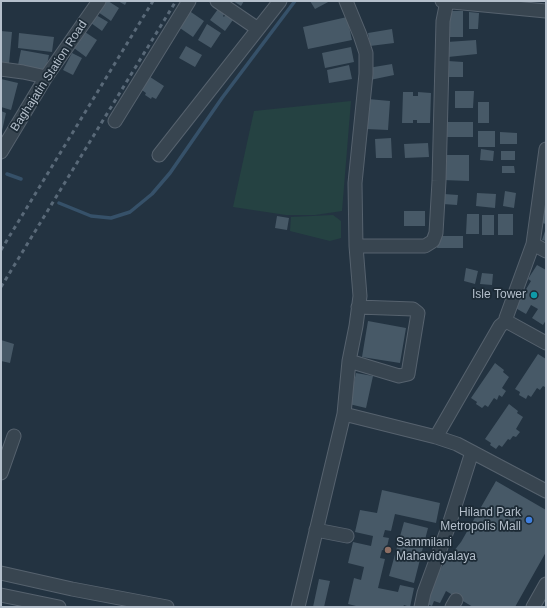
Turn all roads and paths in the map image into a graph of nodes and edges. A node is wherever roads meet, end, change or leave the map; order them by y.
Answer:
1 (99, 1) edge
2 (189, 1) edge
3 (217, 1) edge
4 (280, 1) edge
5 (346, 1) edge
6 (446, 1) edge
7 (546, 11) edge
8 (258, 29) junction
9 (1, 69) edge
10 (46, 78) junction
11 (115, 121) dead end
12 (2, 147) edge
13 (546, 149) edge
14 (159, 156) dead end
15 (533, 244) junction
16 (356, 246) junction
17 (546, 251) edge
18 (358, 307) junction
19 (506, 321) junction
20 (546, 343) edge
21 (349, 361) junction
22 (344, 414) junction
23 (14, 436) dead end
24 (436, 437) junction
25 (472, 452) junction
26 (1, 473) edge
27 (546, 491) edge
28 (316, 530) junction
29 (347, 536) dead end
30 (1, 573) edge
31 (546, 584) edge
32 (1, 595) edge
33 (59, 607) edge
34 (167, 607) edge
35 (298, 607) edge
36 (421, 607) edge
37 (533, 607) edge

1 - 10 street, Baghajatin Station Road
2 - 11 street
3 - 8 street
4 - 8 street
5 - 16 street
6 - 7 street
6 - 16 street
8 - 14 street
9 - 10 street
10 - 12 street, Baghajatin Station Road
13 - 15 street
15 - 17 street
15 - 19 street
16 - 18 street
18 - 21 street
18 - 21 street
19 - 20 street
19 - 24 street
21 - 22 street
22 - 24 street
22 - 28 street
23 - 26 street
24 - 25 street
25 - 27 street
25 - 36 street
28 - 29 street
28 - 35 street
30 - 34 street
31 - 37 street
32 - 33 street

